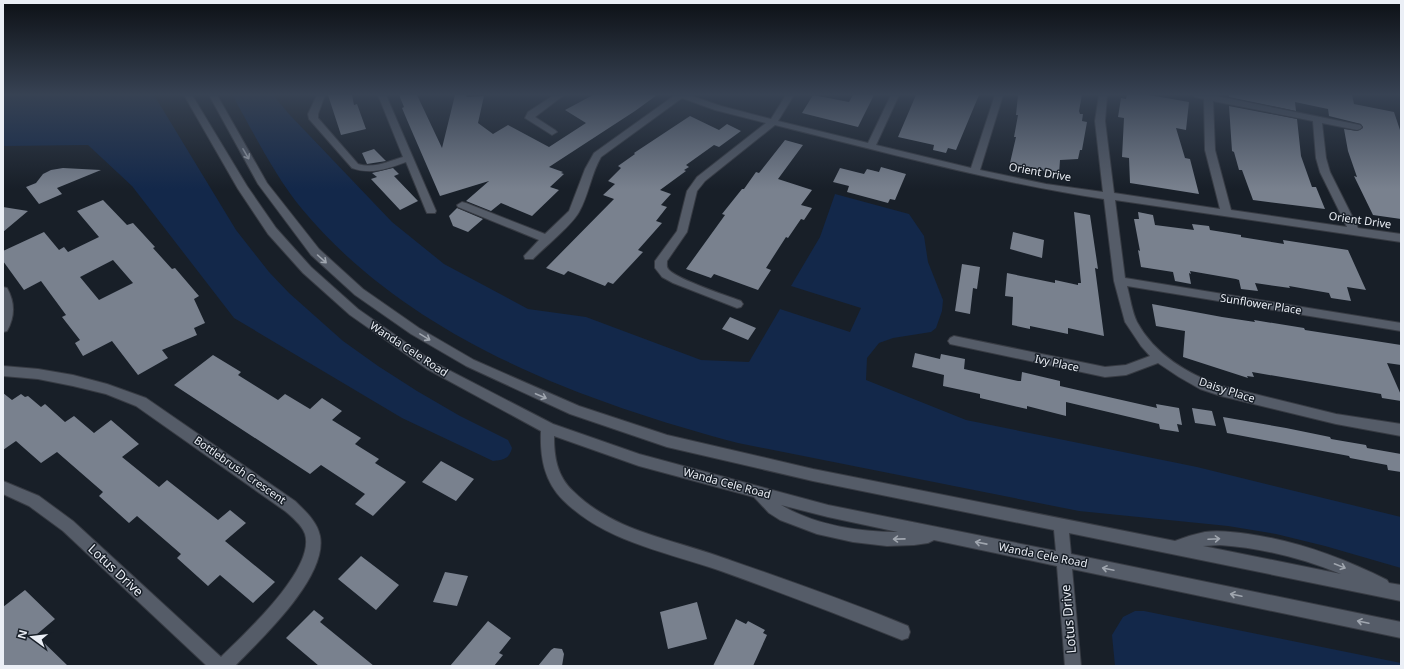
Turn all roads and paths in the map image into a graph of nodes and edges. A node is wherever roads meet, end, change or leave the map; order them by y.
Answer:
1 (206, 126) edge
2 (231, 126) edge
3 (320, 126) edge
4 (395, 126) edge
5 (543, 126) edge
6 (639, 126) edge
7 (768, 126) edge
8 (790, 126) edge
9 (880, 126) edge
10 (989, 126) edge
11 (1100, 126) edge
12 (1207, 126) edge
13 (1318, 126) edge
14 (1354, 126) edge
15 (1357, 127) dead end
16 (552, 132) dead end
17 (871, 146) junction
18 (408, 158) junction
19 (974, 172) junction
20 (1109, 196) junction
21 (462, 205) dead end
22 (431, 211) dead end
23 (1227, 214) junction
24 (1354, 232) junction
25 (1401, 238) edge
26 (547, 239) junction
27 (530, 256) dead end
28 (1120, 281) junction
29 (3, 291) edge
30 (737, 304) dead end
31 (1401, 327) edge
32 (3, 328) edge
33 (954, 341) dead end
34 (1159, 358) junction
35 (3, 371) edge
36 (548, 428) junction
37 (1401, 430) edge
38 (3, 487) edge
39 (1061, 525) junction
40 (1176, 548) junction
41 (1063, 559) junction
42 (1398, 592) edge
43 (1401, 630) edge
44 (902, 632) dead end
45 (219, 666) edge
46 (223, 666) edge
47 (1072, 666) edge

1 - 36 street, Wanda Cele Road
2 -> 39 street, Wanda Cele Road
3 - 18 street
4 - 18 street
5 - 16 street
6 - 26 street
7 - 30 street
8 - 17 street, Orient Drive
9 - 17 street
10 - 19 street
11 - 20 street, Daisy Place
12 - 23 street
13 - 24 street
14 - 15 street
17 - 19 street, Orient Drive
18 - 22 street
19 - 20 street, Orient Drive
20 - 23 street, Orient Drive
20 - 28 street, Daisy Place
21 - 26 street
23 - 24 street, Orient Drive
24 - 25 street, Orient Drive
26 - 27 street
28 - 31 street, Sunflower Place
28 - 34 street, Daisy Place
29 - 32 street
33 - 34 street, Ivy Place
34 - 37 street, Daisy Place
35 - 46 street, Bottlebrush Crescent
41 -> 36 street, Wanda Cele Road
36 - 44 street
38 - 45 street, Lotus Drive
39 - 40 street, Wanda Cele Road
39 - 41 street, Lotus Drive
40 - 42 street, Wanda Cele Road
40 -> 42 street
43 -> 41 street, Wanda Cele Road
41 - 47 street, Lotus Drive

